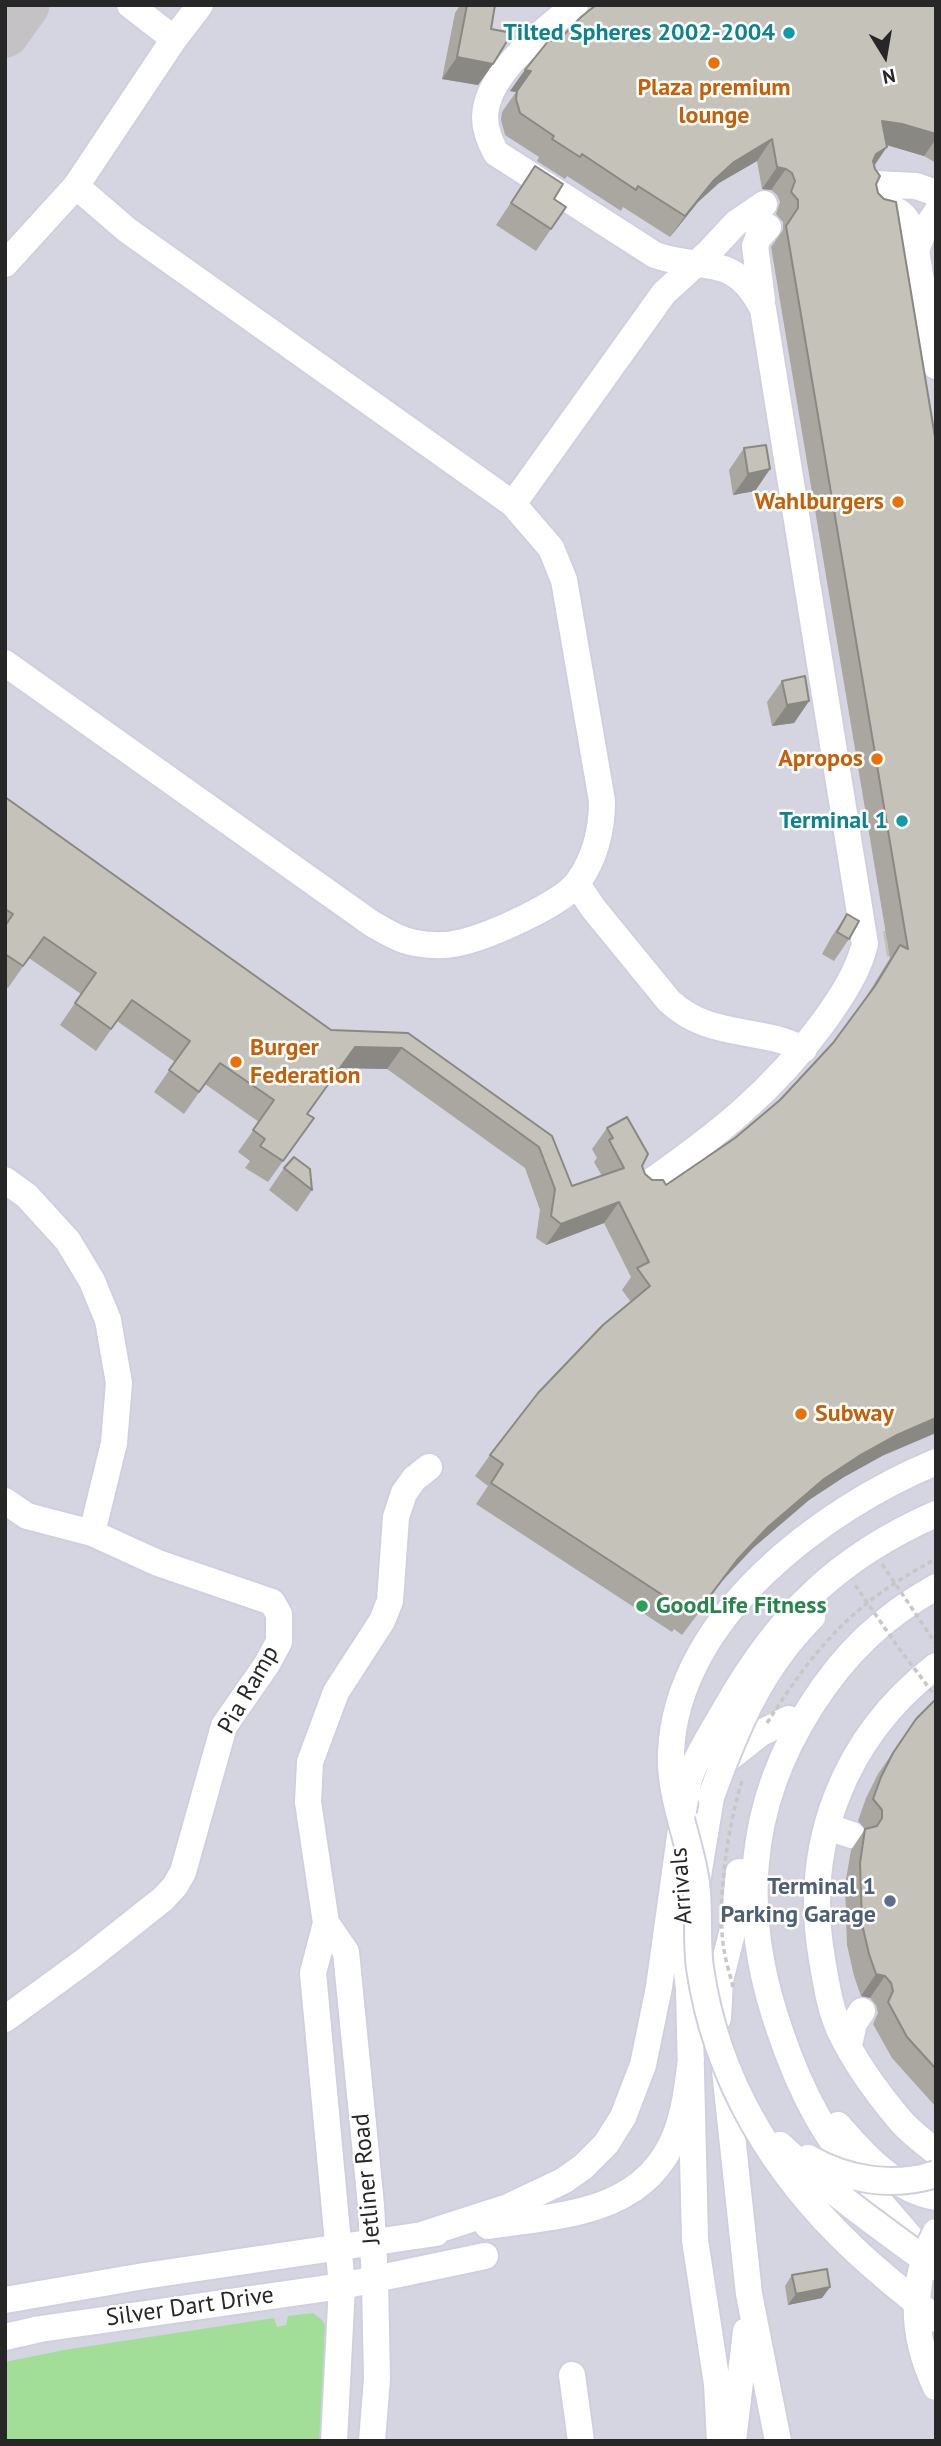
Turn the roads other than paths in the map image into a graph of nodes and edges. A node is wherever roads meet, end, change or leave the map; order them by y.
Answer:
1 (130, 5) edge
2 (200, 5) edge
3 (575, 5) edge
4 (174, 39) junction
5 (76, 186) junction
6 (936, 193) edge
7 (936, 212) edge
8 (916, 251) junction
9 (5, 264) edge
10 (696, 264) junction
11 (763, 309) junction
12 (936, 366) edge
13 (513, 504) junction
14 (5, 663) edge
15 (577, 884) junction
16 (804, 1049) junction
17 (5, 1180) edge
18 (643, 1187) edge
19 (936, 1462) edge
20 (429, 1467) dead end
21 (5, 1501) edge
22 (936, 1515) edge
23 (936, 1530) edge
24 (92, 1533) junction
25 (936, 1585) edge
26 (936, 1666) edge
27 (789, 1719) junction
28 (691, 1794) junction
29 (827, 1827) junction
30 (852, 1835) dead end
31 (678, 1853) junction
32 (696, 1885) junction
33 (681, 1917) junction
34 (326, 1923) junction
35 (862, 2011) dead end
36 (718, 2018) junction
37 (5, 2019) edge
38 (784, 2041) junction
39 (849, 2045) junction
40 (691, 2059) junction
41 (724, 2059) junction
42 (936, 2152) edge
43 (936, 2174) edge
44 (936, 2197) edge
45 (936, 2232) edge
46 (421, 2235) junction
47 (373, 2242) junction
48 (339, 2249) junction
49 (485, 2256) dead end
50 (935, 2267) edge
51 (375, 2281) junction
52 (342, 2286) junction
53 (748, 2294) junction
54 (5, 2300) edge
55 (936, 2319) edge
56 (5, 2337) edge
57 (572, 2375) dead end
58 (936, 2387) edge
59 (335, 2434) edge
60 (373, 2435) edge
61 (581, 2441) edge
62 (720, 2441) edge
63 (733, 2441) edge
64 (778, 2441) edge

1 - 4 street
2 - 4 street
3 - 10 street
4 - 5 street
5 - 9 street
5 - 13 street
6 - 8 street
7 - 8 street
8 - 12 street
10 - 11 street
10 - 11 street
10 - 13 street
11 - 16 street
13 - 15 street
14 - 15 street
15 - 16 street
16 - 18 street
17 - 24 street
19 - 32 street, bridge
20 - 34 street, Jetliner Road
21 - 24 street, Pia Ramp
22 - 28 street
22 - 33 street, Arrivals, bridge
23 - 32 street, bridge
24 - 37 street, Pia Ramp
25 - 27 street
25 - 38 street, bridge
26 - 29 street
27 - 28 street
27 - 36 street
28 - 31 street
29 - 30 street
29 - 39 street
31 - 36 street
31 - 46 street
32 - 41 street, bridge
33 - 40 street
33 - 50 street, Arrivals, bridge
34 - 47 street, Jetliner Road
34 - 48 street, Jetliner Road
35 - 39 street
36 - 53 street
38 - 44 street, bridge
38 - 50 street, bridge
39 - 42 street
40 - 46 street
40 - 62 street
41 - 43 street, bridge
41 - 55 street, bridge
45 - 58 street, bridge
46 - 47 street, Silver Dart Drive
47 - 48 street, Silver Dart Drive
47 - 51 street, Jetliner Road
48 - 52 street, Jetliner Road
48 - 54 street, Silver Dart Drive
49 - 51 street, Silver Dart Drive
51 - 52 street, Silver Dart Drive
51 - 60 street, Jetliner Road
52 - 56 street, Silver Dart Drive
52 - 59 street, Jetliner Road
53 - 63 street
53 - 64 street
57 - 61 street
59 - 60 street

